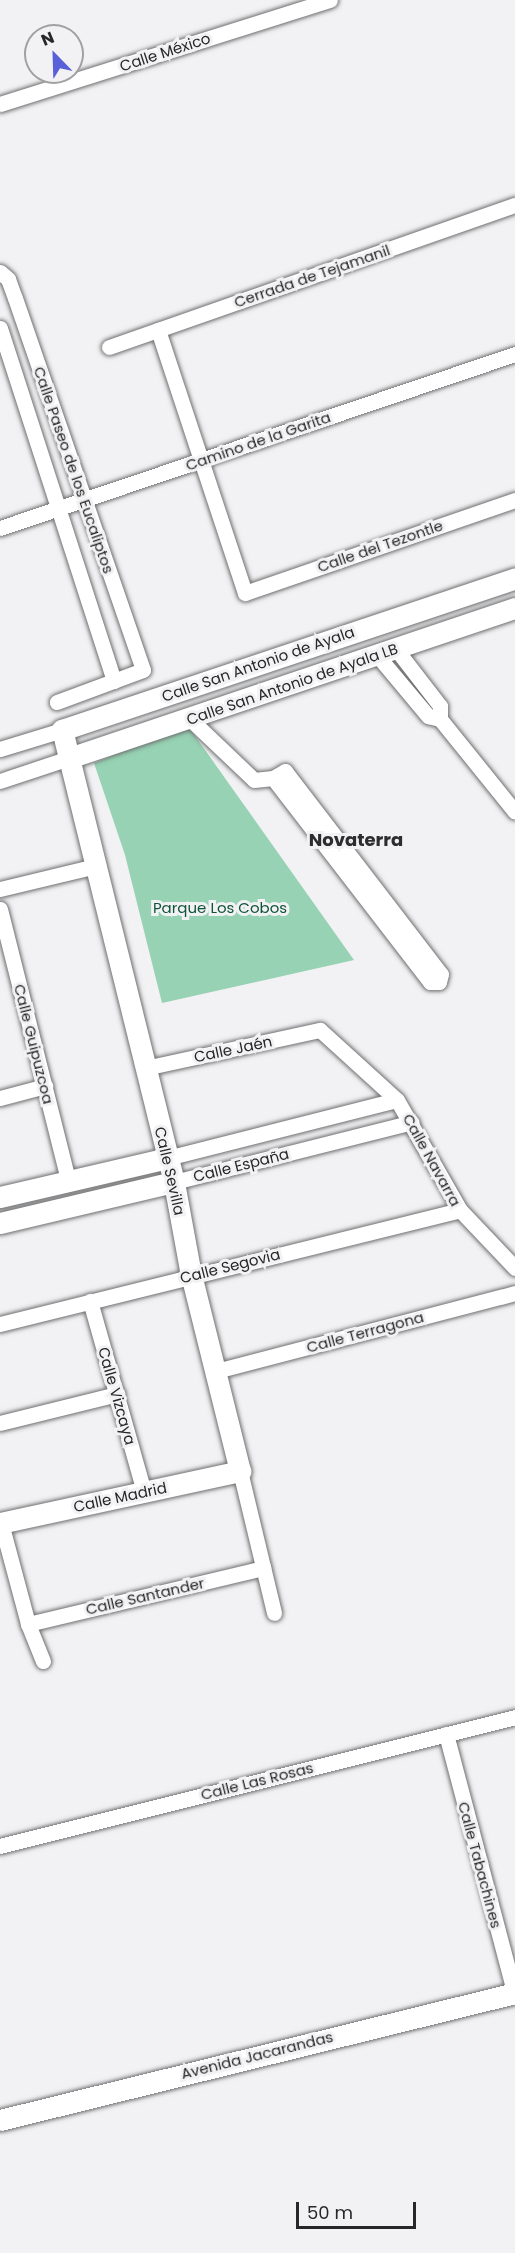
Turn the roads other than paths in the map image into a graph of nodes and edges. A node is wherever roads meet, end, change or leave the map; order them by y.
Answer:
1 (330, 0) edge
2 (0, 104) edge
3 (515, 205) edge
4 (0, 272) edge
5 (7, 300) edge
6 (0, 328) edge
7 (158, 330) junction
8 (109, 347) dead end
9 (515, 354) edge
10 (201, 460) junction
11 (85, 500) junction
12 (515, 500) edge
13 (58, 509) junction
14 (0, 528) edge
15 (515, 578) edge
16 (515, 609) edge
17 (330, 640) junction
18 (386, 652) junction
19 (338, 669) junction
20 (114, 681) junction
21 (57, 702) dead end
22 (190, 719) junction
23 (62, 730) junction
24 (0, 749) edge
25 (69, 758) junction
26 (0, 781) edge
27 (515, 812) edge
28 (96, 866) junction
29 (0, 890) edge
30 (372, 896) junction
31 (0, 909) edge
32 (320, 1030) joint
33 (146, 1068) junction
34 (45, 1086) junction
35 (0, 1098) edge
36 (397, 1100) junction
37 (412, 1122) junction
38 (167, 1158) junction
39 (68, 1179) junction
40 (174, 1182) junction
41 (0, 1197) edge
42 (460, 1210) junction
43 (0, 1223) edge
44 (515, 1268) edge
45 (191, 1275) junction
46 (515, 1293) edge
47 (90, 1301) junction
48 (0, 1324) edge
49 (216, 1371) junction
50 (117, 1394) junction
51 (0, 1423) edge
52 (240, 1471) junction
53 (144, 1492) junction
54 (0, 1523) edge
55 (263, 1568) junction
56 (274, 1613) dead end
57 (28, 1624) junction
58 (43, 1661) dead end
59 (515, 1717) edge
60 (446, 1734) junction
61 (0, 1846) edge
62 (515, 1994) edge
63 (0, 2120) edge

1 - 2 street, Calle México
3 - 7 street, Cerrada de Tejamanil
4 - 5 street, Calle Paseo de los Eucaliptos
5 - 11 street, Calle Paseo de los Eucaliptos
6 - 13 street, Calle Paseo de los Eucaliptos
7 - 8 street, Cerrada de Tejamanil
7 - 10 street
9 - 10 street, Camino de la Garita
10 - 11 street, Camino de la Garita
10 - 12 street, Calle del Tezontle
11 - 13 street, Camino de la Garita
11 - 20 street, Calle Paseo de los Eucaliptos
13 - 14 street, Camino de la Garita
13 - 20 street, Calle Paseo de los Eucaliptos
15 - 17 street, Calle San Antonio de Ayala
16 - 18 street, Calle San Antonio de Ayala LB
17 - 19 street
17 - 23 street, Calle San Antonio de Ayala
18 - 19 street, Calle San Antonio de Ayala LB
18 - 27 street
19 - 22 street, Calle San Antonio de Ayala LB
20 - 21 street
22 - 25 street, Calle San Antonio de Ayala LB
22 - 30 street
23 - 24 street, Calle San Antonio de Ayala
23 - 25 street, Calle Sevilla
25 - 26 street
25 - 28 street, Calle Sevilla
28 - 29 street
28 - 33 street, Calle Sevilla
30 - 30 street
31 - 34 street, Calle Guipuzcoa
32 - 33 street, Calle Jaén
32 - 36 street, Calle Navarra
33 - 38 street, Calle Sevilla
34 - 35 street
34 - 39 street, Calle Guipuzcoa
36 - 37 street, Calle Navarra
36 - 38 street, Calle España
37 - 40 street, Calle España
37 - 42 street, Calle Navarra
38 - 39 street, Calle España
38 - 40 street, Calle Sevilla
39 - 41 street, Calle España
40 - 43 street, Calle España
40 - 45 street, Calle Sevilla
42 - 44 street, Calle Navarra
42 - 45 street, Calle Segovia
45 - 47 street, Calle Segovia
45 - 49 street, Calle Sevilla
46 - 49 street, Calle Terragona
47 - 48 street, Calle Segovia
47 - 50 street, Calle Vizcaya
49 - 52 street, Calle Sevilla
50 - 51 street
50 - 53 street, Calle Vizcaya
52 - 53 street, Calle Madrid
52 - 55 street, Calle Sevilla
53 - 54 street, Calle Madrid
54 - 57 street
55 - 56 street, Calle Sevilla
55 - 57 street, Calle Santander
57 - 58 street
59 - 60 street, Calle Las Rosas
60 - 61 street, Calle Las Rosas
60 - 62 street, Calle Tabachines
62 - 63 street, Avenida Jacarandas

